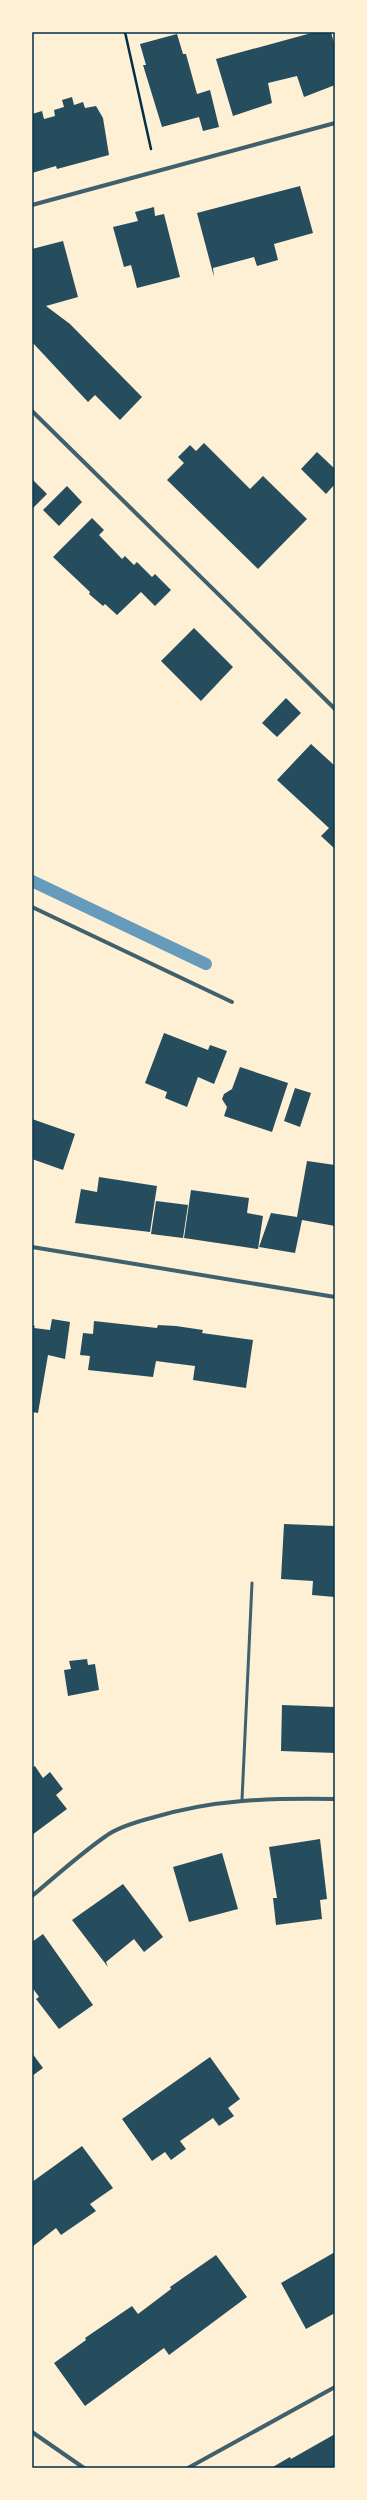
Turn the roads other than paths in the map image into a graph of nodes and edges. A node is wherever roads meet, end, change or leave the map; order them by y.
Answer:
1 (335, 123) edge
2 (32, 205) edge
3 (32, 411) edge
4 (335, 709) edge
5 (32, 907) edge
6 (232, 1002) dead end
7 (32, 1246) edge
8 (335, 1297) edge
9 (252, 1583) dead end
10 (335, 1799) edge
11 (242, 1800) junction
12 (32, 1896) edge
13 (335, 2387) edge
14 (32, 2432) edge
15 (84, 2468) edge
16 (188, 2468) edge

1 - 2 street
3 - 4 street
5 - 6 street
7 - 8 street
9 - 11 lane
10 - 11 street
11 - 12 street
13 - 16 street
14 - 15 street

